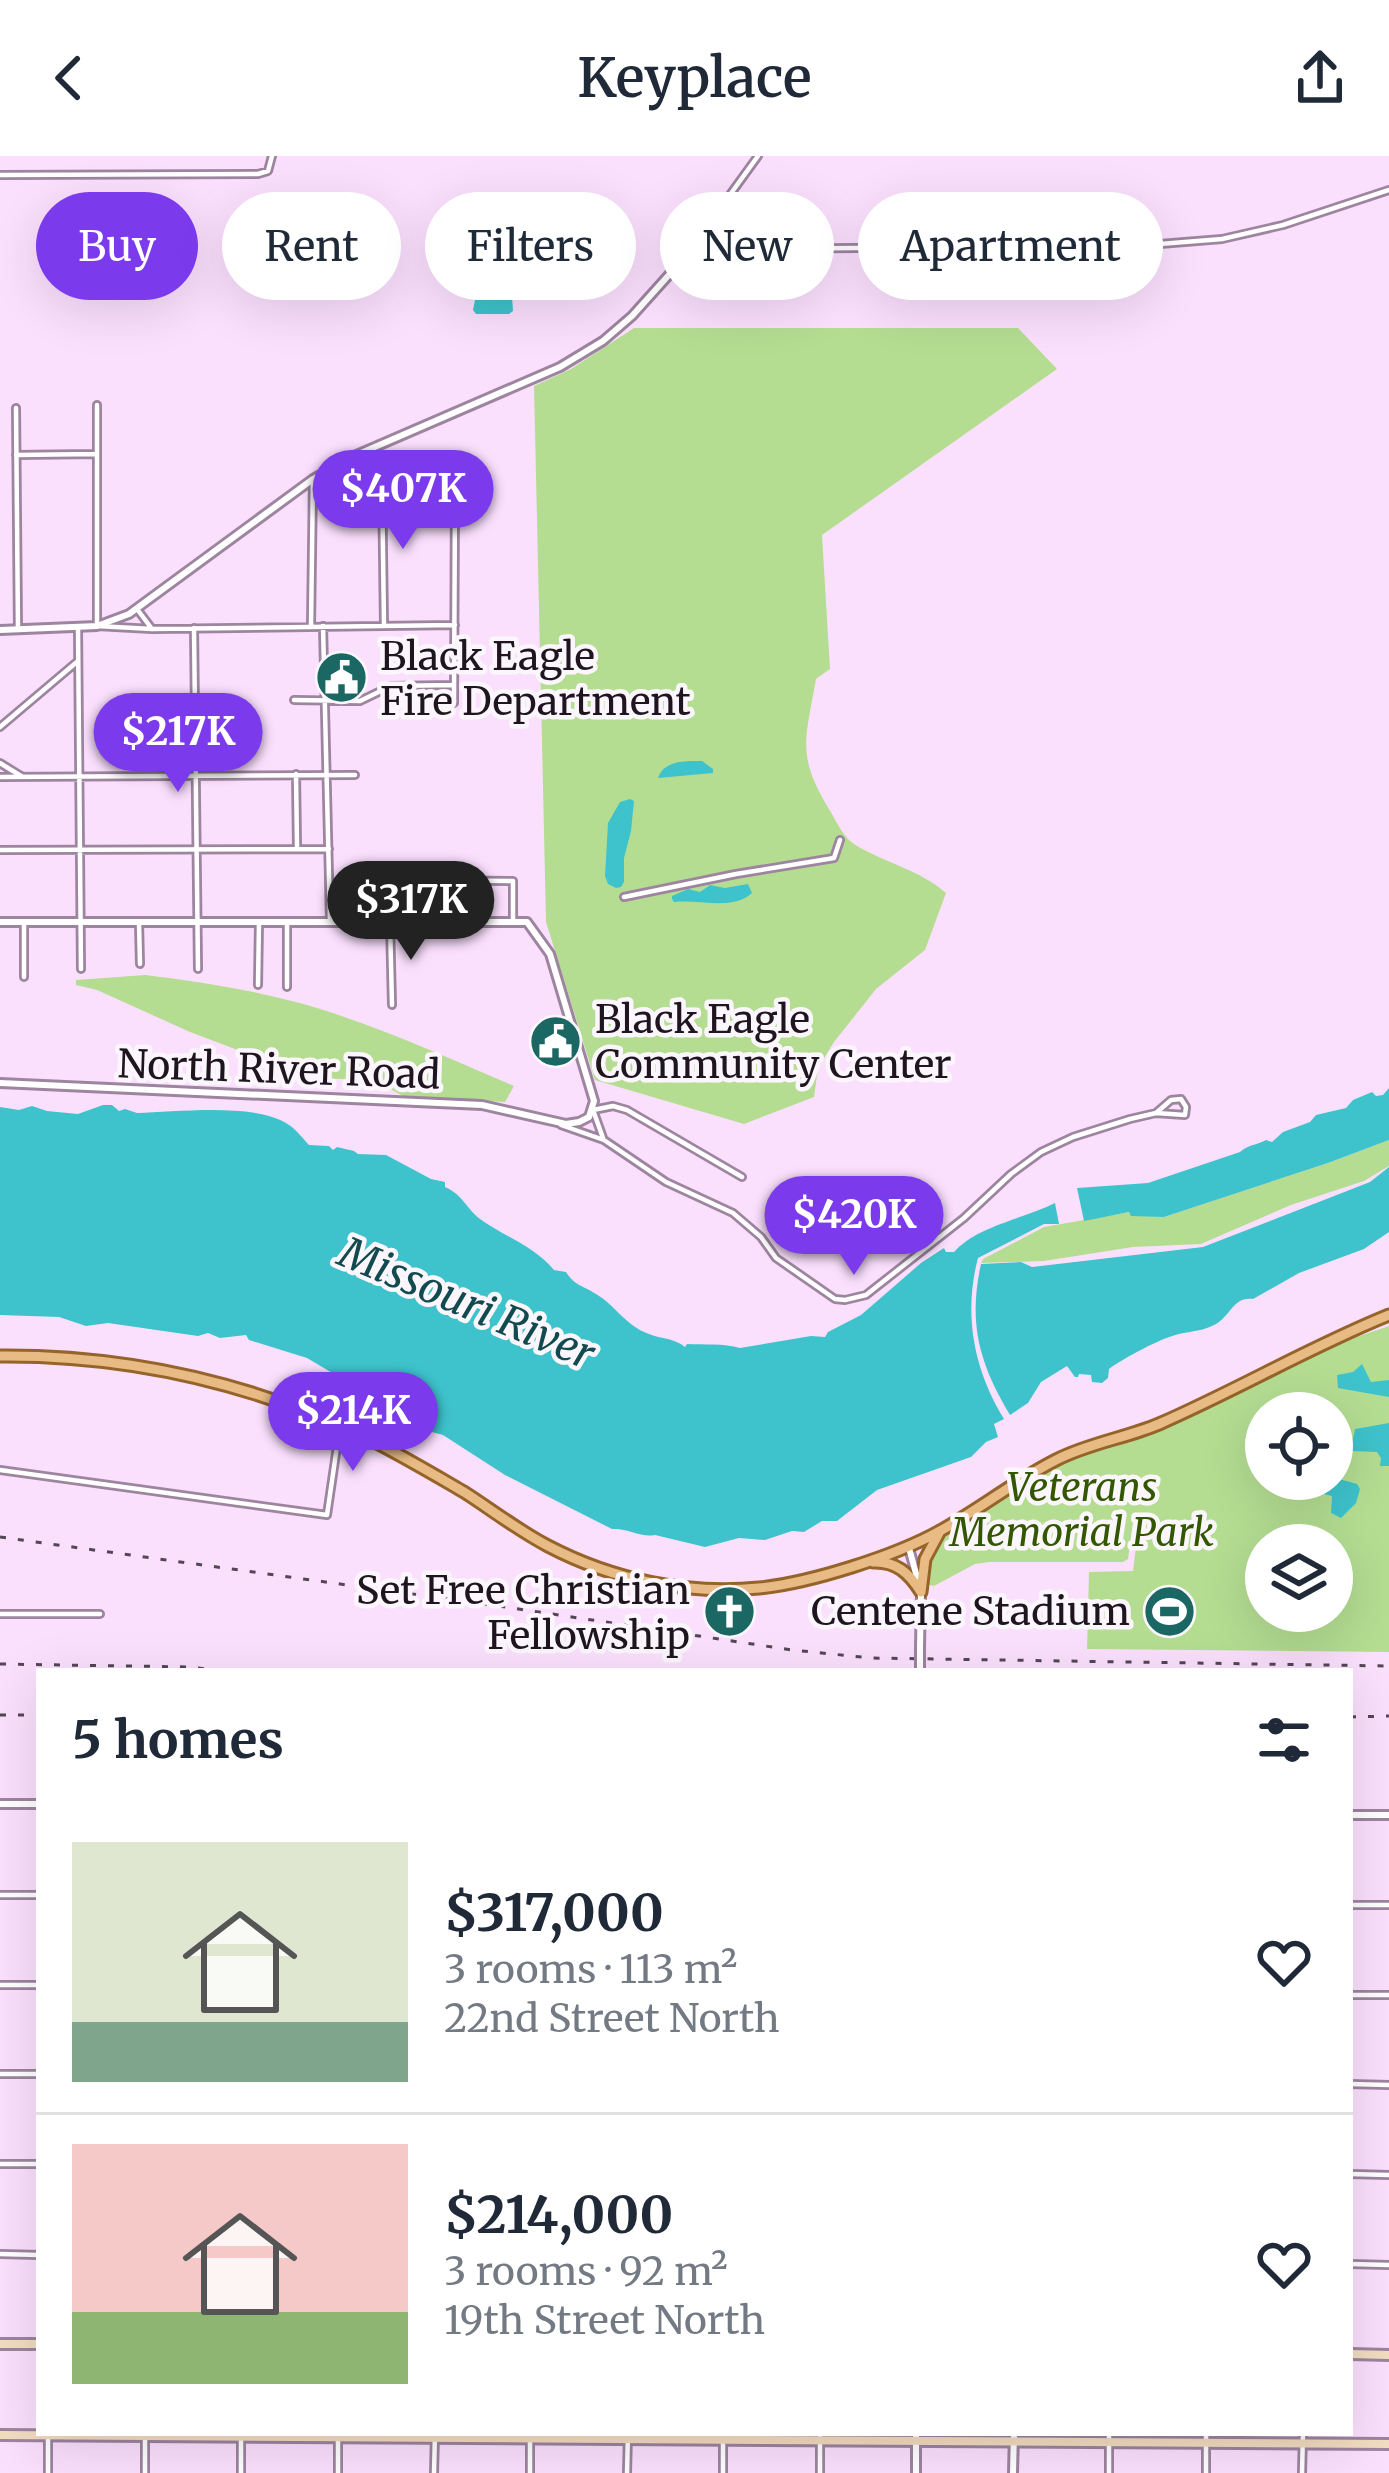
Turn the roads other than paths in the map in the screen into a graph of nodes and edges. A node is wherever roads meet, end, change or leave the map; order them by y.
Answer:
1 (272, 156) edge
2 (758, 156) edge
3 (0, 175) edge
4 (1389, 190) edge
5 (732, 192) edge
6 (834, 248) edge
7 (660, 285) edge
8 (97, 405) dead end
9 (16, 408) dead end
10 (16, 454) junction
11 (97, 454) junction
12 (382, 478) junction
13 (313, 479) junction
14 (137, 609) junction
15 (100, 625) junction
16 (455, 625) junction
17 (311, 626) junction
18 (323, 626) junction
19 (384, 626) junction
20 (78, 628) junction
21 (194, 628) junction
22 (152, 629) junction
23 (18, 630) junction
24 (0, 631) edge
25 (78, 661) junction
26 (454, 685) junction
27 (294, 700) dead end
28 (325, 700) junction
29 (454, 703) dead end
30 (0, 727) edge
31 (0, 764) edge
32 (196, 774) junction
33 (296, 774) junction
34 (355, 775) dead end
35 (79, 776) junction
36 (328, 776) junction
37 (0, 777) edge
38 (22, 777) junction
39 (840, 840) dead end
40 (197, 848) junction
41 (80, 849) junction
42 (297, 849) junction
43 (329, 849) junction
44 (0, 850) edge
45 (624, 897) dead end
46 (0, 922) edge
47 (24, 922) junction
48 (81, 922) junction
49 (198, 922) junction
50 (260, 922) junction
51 (287, 922) junction
52 (330, 922) junction
53 (394, 922) junction
54 (513, 922) junction
55 (139, 923) junction
56 (140, 964) dead end
57 (81, 969) dead end
58 (198, 969) dead end
59 (24, 977) dead end
60 (258, 986) dead end
61 (287, 987) dead end
62 (392, 1004) dead end
63 (0, 1083) edge
64 (591, 1113) junction
65 (1156, 1113) junction
66 (553, 1122) junction
67 (604, 1140) junction
68 (742, 1177) dead end
69 (1389, 1315) edge
70 (0, 1356) edge
71 (340, 1426) junction
72 (0, 1470) edge
73 (940, 1531) junction
74 (908, 1545) junction
75 (862, 1562) junction
76 (921, 1592) junction
77 (0, 1614) edge
78 (100, 1614) dead end
79 (920, 1668) edge
80 (0, 1804) edge
81 (36, 1804) edge
82 (1353, 1815) edge
83 (1389, 1815) edge
84 (0, 1895) edge
85 (36, 1895) edge
86 (1353, 1905) edge
87 (1389, 1906) edge
88 (0, 1985) edge
89 (36, 1985) edge
90 (1353, 1995) edge
91 (1389, 1995) edge
92 (0, 2074) edge
93 (36, 2074) edge
94 (1353, 2084) edge
95 (1389, 2085) edge
96 (0, 2164) edge
97 (36, 2164) edge
98 (1353, 2174) edge
99 (1389, 2175) edge
100 (0, 2254) edge
101 (36, 2254) edge
102 (1353, 2264) edge
103 (1389, 2265) edge
104 (0, 2344) edge
105 (36, 2344) edge
106 (1353, 2354) edge
107 (1389, 2355) edge
108 (0, 2434) edge
109 (36, 2434) edge
110 (48, 2436) edge
111 (145, 2436) edge
112 (242, 2436) edge
113 (338, 2436) edge
114 (435, 2436) edge
115 (530, 2436) edge
116 (628, 2436) edge
117 (723, 2436) edge
118 (820, 2437) edge
119 (916, 2437) edge
120 (1013, 2438) edge
121 (1109, 2438) edge
122 (1206, 2438) edge
123 (1302, 2438) edge
124 (1389, 2444) edge
125 (48, 2473) edge
126 (145, 2473) edge
127 (241, 2473) edge
128 (338, 2473) edge
129 (434, 2473) edge
130 (530, 2473) edge
131 (627, 2473) edge
132 (723, 2473) edge
133 (820, 2473) edge
134 (916, 2473) edge
135 (1013, 2473) edge
136 (1109, 2473) edge
137 (1206, 2473) edge
138 (1303, 2473) edge

1 - 3 street
2 - 5 street
4 - 6 street
7 - 13 street
8 - 11 street
9 - 10 street
10 - 11 street
10 - 23 street
11 - 15 street
12 - 13 street
12 - 16 street
12 - 19 street
13 - 14 street
13 - 17 street
14 - 15 street
14 - 22 street
15 - 20 street
15 - 22 street
16 - 19 street
16 - 26 street
17 - 18 street
17 - 21 street
18 - 19 street
18 - 28 street
20 - 23 street
20 - 25 street
21 - 22 street
21 - 32 street
23 - 24 street
25 - 30 street
25 - 35 street
26 - 28 street
26 - 29 street
27 - 28 street
28 - 36 street
31 - 38 street
32 - 33 street
32 - 35 street
32 - 40 street
33 - 36 street
33 - 42 street
34 - 36 street
35 - 38 street
35 - 41 street
36 - 43 street
37 - 38 street
39 - 45 street
40 - 41 street
40 - 42 street
40 - 49 street
41 - 44 street
41 - 48 street
42 - 43 street
43 - 52 street
46 - 47 street
47 - 48 street
47 - 59 street
48 - 55 street
48 - 57 street
49 - 50 street
49 - 55 street
49 - 58 street
50 - 51 street
50 - 60 street
51 - 52 street
51 - 61 street
52 - 53 street
53 - 54 street
53 - 54 street
53 - 62 street
54 - 64 street
55 - 56 street
63 - 66 street, North River Road
64 - 66 street, North River Road
64 - 67 street
64 - 68 street
65 - 65 street, North River Road
65 - 67 street, North River Road
66 - 67 street, North River Road
69 - 73 main road
70 - 71 main road
71 - 72 street
71 - 75 main road
73 - 74 main road
73 - 76 main road
74 - 75 main road
74 - 76 street
75 - 76 main road
76 - 79 street, bridge
77 - 78 street
80 - 81 street
82 - 83 street
84 - 85 street
86 - 87 street
88 - 89 street
90 - 91 street
92 - 93 street
94 - 95 street
96 - 97 street
98 - 99 street
100 - 101 street
102 - 103 street
104 - 105 main road
106 - 107 main road
108 - 109 main road
110 - 125 street
111 - 126 street
112 - 127 street
113 - 128 street
114 - 129 street
115 - 130 street
116 - 117 main road
116 - 131 street
117 - 118 main road
117 - 132 street
118 - 119 main road
118 - 133 street
119 - 120 main road
119 - 134 street
120 - 121 main road
120 - 135 street
121 - 122 main road
121 - 136 street
122 - 123 main road
122 - 137 street
123 - 124 main road
123 - 138 street

